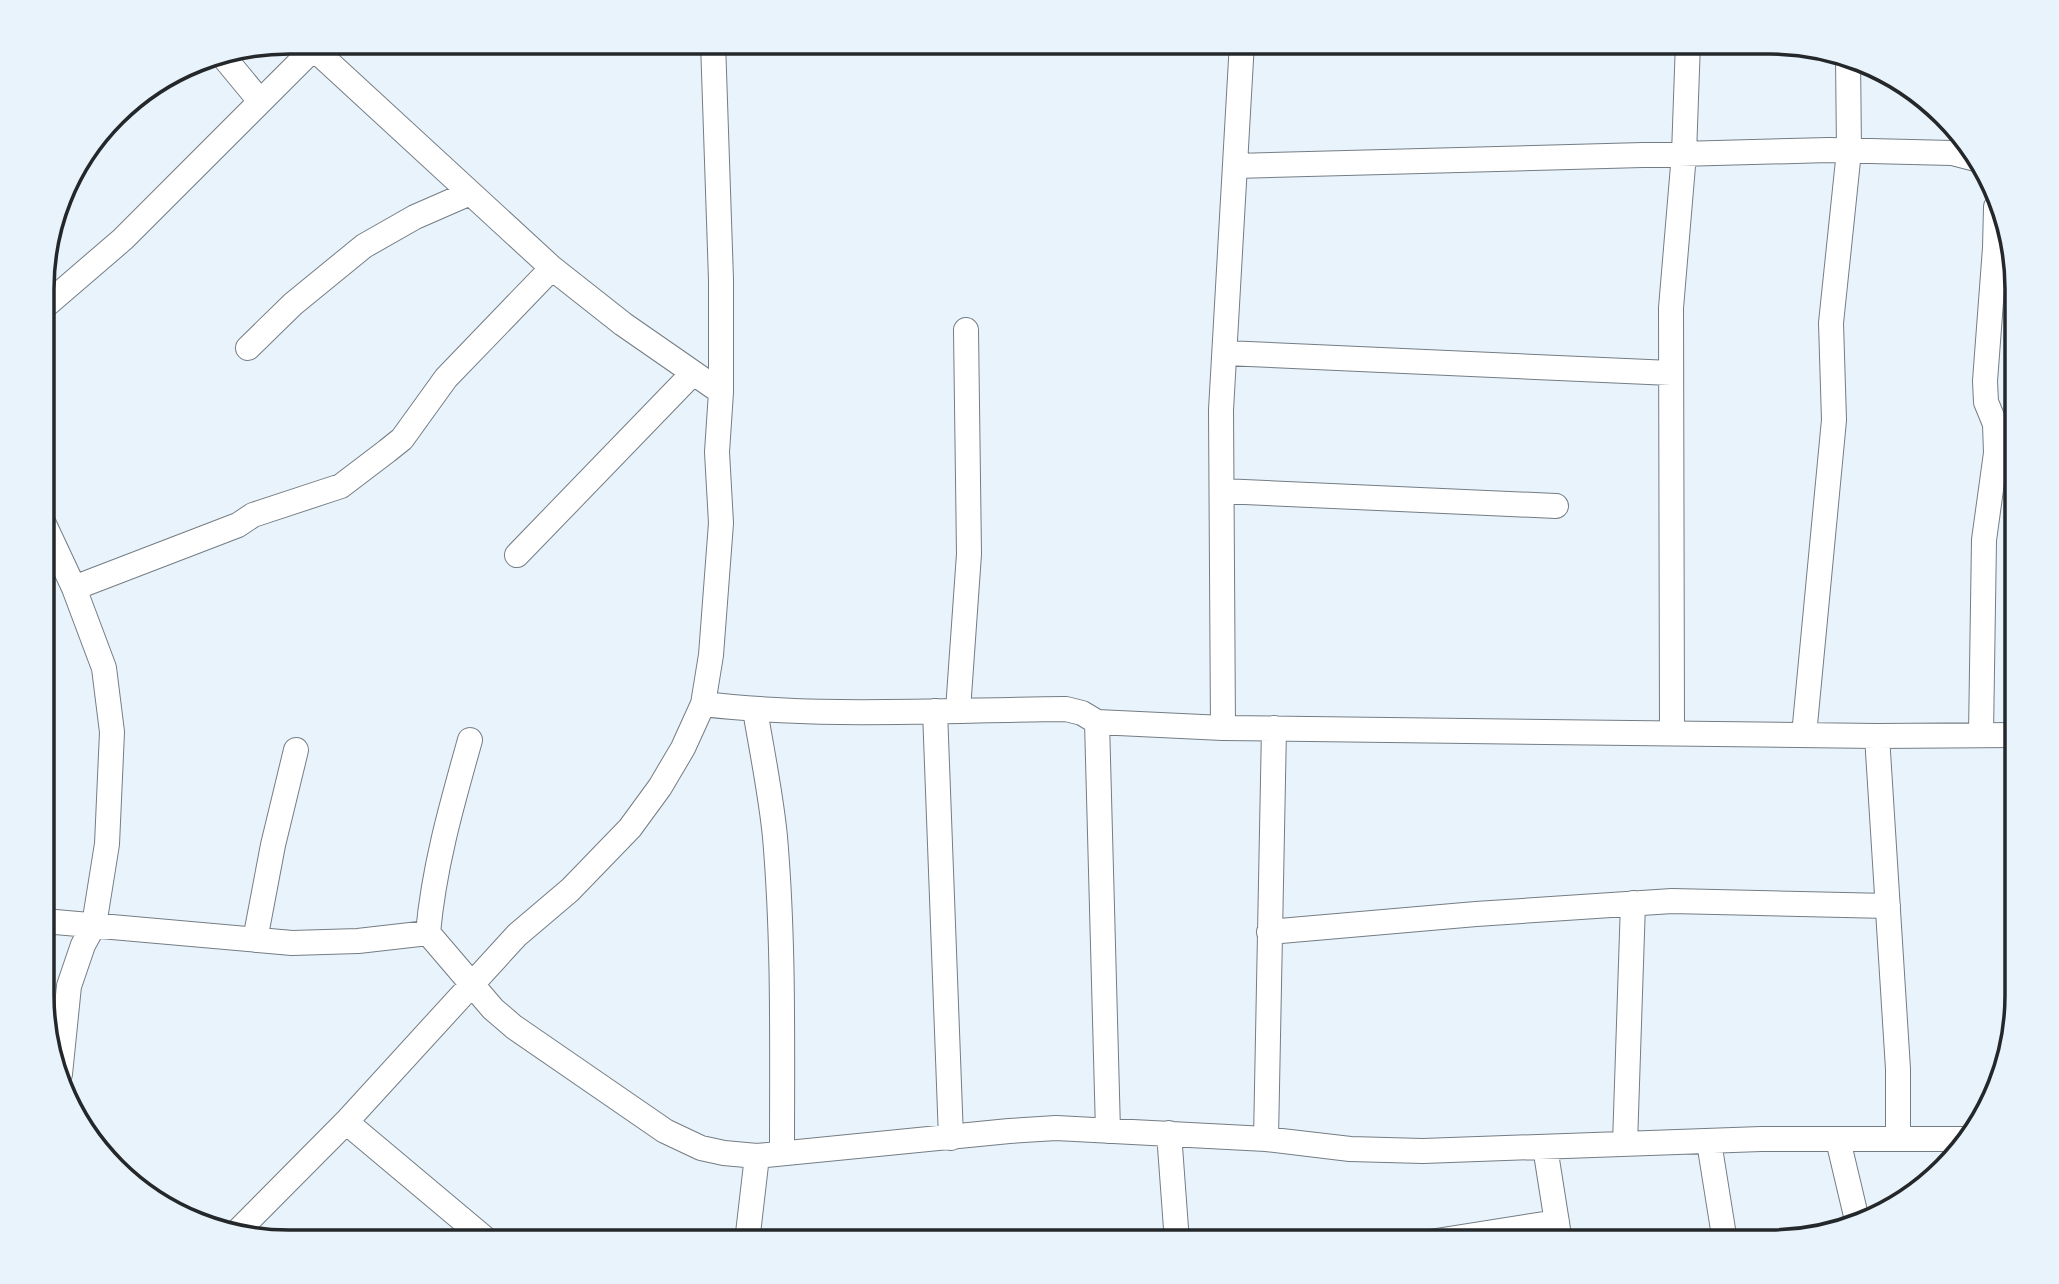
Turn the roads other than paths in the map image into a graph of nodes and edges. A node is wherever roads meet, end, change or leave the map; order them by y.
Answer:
1 (307, 54) edge
2 (325, 54) edge
3 (713, 54) edge
4 (1241, 54) edge
5 (1688, 54) edge
6 (228, 62) edge
7 (1848, 68) edge
8 (260, 101) junction
9 (1849, 150) junction
10 (1684, 154) junction
11 (1962, 156) edge
12 (1235, 166) junction
13 (470, 193) junction
14 (2001, 254) edge
15 (552, 268) junction
16 (54, 298) edge
17 (966, 330) dead end
18 (248, 348) dead end
19 (1225, 353) junction
20 (693, 373) junction
21 (1671, 373) junction
22 (720, 393) junction
23 (1222, 491) junction
24 (1556, 506) dead end
25 (54, 545) edge
26 (517, 555) dead end
27 (74, 588) junction
28 (703, 704) junction
29 (755, 710) junction
30 (946, 711) junction
31 (1097, 722) junction
32 (1223, 728) junction
33 (1274, 728) junction
34 (1672, 733) junction
35 (1981, 734) junction
36 (1804, 735) junction
37 (2004, 735) edge
38 (1877, 736) junction
39 (470, 740) dead end
40 (296, 750) dead end
41 (1633, 904) junction
42 (1888, 906) junction
43 (54, 922) edge
44 (94, 925) junction
45 (428, 933) junction
46 (1269, 933) junction
47 (255, 940) junction
48 (471, 984) junction
49 (62, 1053) edge
50 (346, 1122) junction
51 (1108, 1131) junction
52 (1169, 1133) junction
53 (951, 1138) junction
54 (1266, 1139) junction
55 (1898, 1139) junction
56 (1954, 1139) edge
57 (1838, 1140) junction
58 (1709, 1142) junction
59 (1625, 1144) junction
60 (1545, 1147) junction
61 (782, 1152) junction
62 (757, 1156) junction
63 (1855, 1214) edge
64 (244, 1225) edge
65 (1176, 1229) edge
66 (1558, 1229) edge
67 (1723, 1229) edge
68 (475, 1230) edge
69 (748, 1230) edge

1 - 8 street
2 - 13 street
3 - 22 street
4 - 12 street
5 - 10 street
6 - 8 street
7 - 9 street
8 - 16 street
9 - 10 street
9 - 11 street
9 - 36 street
10 - 12 street
10 - 21 street
12 - 19 street
13 - 15 street
13 - 18 street
14 - 35 street
15 - 20 street
15 - 27 street
17 - 30 street
19 - 21 street
19 - 23 street
20 - 22 street
20 - 26 street
21 - 34 street
22 - 28 street
23 - 24 street
23 - 32 street
25 - 27 street
27 - 44 street
28 - 29 street
28 - 48 street
29 - 30 street
29 - 61 street
30 - 31 street
30 - 53 street
31 - 32 street
31 - 51 street
32 - 33 street
33 - 34 street
33 - 46 street
34 - 36 street
35 - 37 street
35 - 38 street
36 - 38 street
38 - 42 street
39 - 45 street
40 - 47 street
41 - 42 street
41 - 46 street
41 - 59 street
42 - 55 street
43 - 44 street
44 - 47 street
44 - 49 street
45 - 47 street
45 - 48 street
46 - 54 street
48 - 50 street
48 - 62 street
50 - 64 street
50 - 68 street
51 - 52 street
51 - 53 street
52 - 54 street
52 - 65 street
53 - 61 street
54 - 60 street
55 - 56 street
55 - 57 street
57 - 58 street
57 - 63 street
58 - 59 street
58 - 67 street
59 - 60 street
60 - 66 street
61 - 62 street
62 - 69 street

